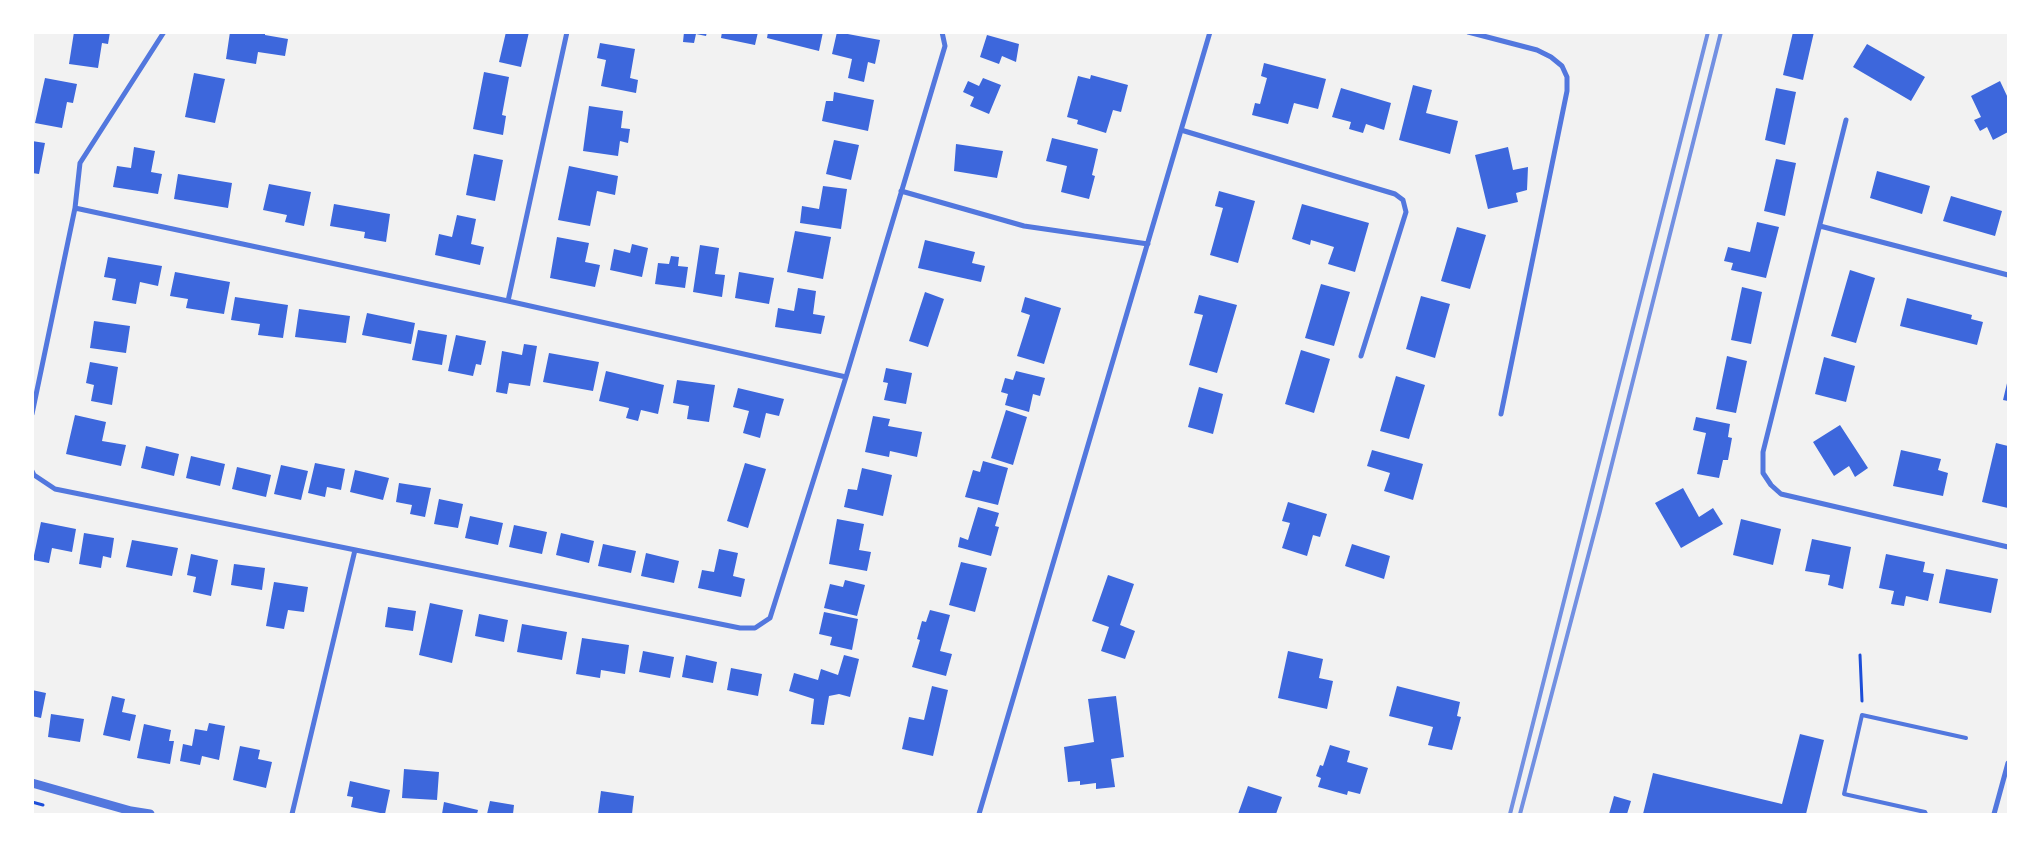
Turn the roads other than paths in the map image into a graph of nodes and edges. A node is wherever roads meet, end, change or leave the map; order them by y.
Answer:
1 (164, 32) edge
2 (567, 32) edge
3 (942, 32) edge
4 (1210, 32) edge
5 (1468, 32) edge
6 (1846, 120) dead end
7 (1181, 130) junction
8 (900, 191) junction
9 (75, 208) junction
10 (1820, 226) junction
11 (1148, 244) junction
12 (2008, 275) edge
13 (508, 301) junction
14 (1362, 356) dead end
15 (846, 377) junction
16 (32, 414) edge
17 (1501, 414) dead end
18 (33, 473) edge
19 (2008, 547) edge
20 (356, 550) junction
21 (1966, 738) dead end
22 (2008, 762) edge
23 (32, 783) edge
24 (150, 814) edge
25 (292, 814) edge
26 (980, 814) edge
27 (1926, 814) edge
28 (1994, 814) edge

1 - 9 street
2 - 13 street
3 - 8 street
4 - 7 street
5 - 17 street
6 - 10 street
7 - 11 street
7 - 14 street
8 - 11 street
8 - 15 street
9 - 13 street
9 - 16 street
10 - 12 street
10 - 19 street
11 - 26 street
13 - 15 street
15 - 20 street
18 - 20 street
20 - 25 street
21 - 27 lane
22 - 28 street
23 - 24 street

